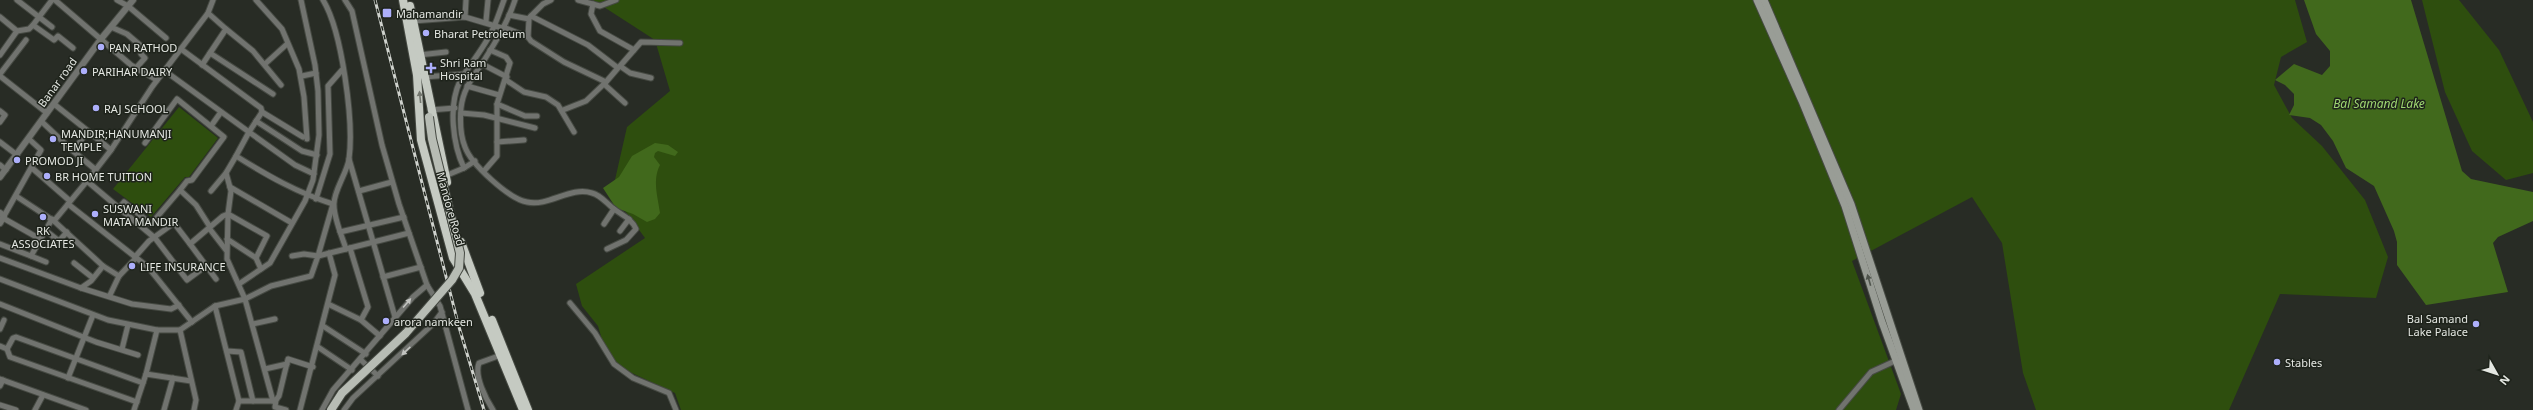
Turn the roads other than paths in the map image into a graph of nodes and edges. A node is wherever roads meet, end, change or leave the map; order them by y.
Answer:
1 (17, 0) edge
2 (52, 0) edge
3 (55, 0) edge
4 (132, 0) edge
5 (213, 0) edge
6 (256, 0) edge
7 (301, 0) edge
8 (323, 0) edge
9 (345, 0) edge
10 (404, 0) edge
11 (409, 0) edge
12 (466, 0) edge
13 (488, 0) edge
14 (504, 0) edge
15 (515, 0) edge
16 (551, 0) edge
17 (578, 0) edge
18 (616, 0) edge
19 (1757, 0) edge
20 (1764, 0) edge
21 (120, 1) edge
22 (593, 4) junction
23 (128, 6) junction
24 (208, 13) junction
25 (509, 15) junction
26 (0, 17) edge
27 (39, 17) junction
28 (464, 17) junction
29 (530, 18) junction
30 (413, 21) junction
31 (486, 22) junction
32 (33, 25) junction
33 (495, 26) junction
34 (52, 27) dead end
35 (111, 27) junction
36 (503, 27) junction
37 (226, 28) junction
38 (17, 31) junction
39 (528, 37) junction
40 (166, 38) dead end
41 (101, 39) junction
42 (26, 40) dead end
43 (680, 43) dead end
44 (287, 44) junction
45 (73, 48) dead end
46 (181, 49) junction
47 (490, 50) junction
48 (634, 50) junction
49 (446, 52) dead end
50 (210, 53) junction
51 (0, 54) edge
52 (420, 55) junction
53 (265, 64) junction
54 (482, 64) junction
55 (202, 65) junction
56 (619, 67) junction
57 (136, 68) junction
58 (342, 70) junction
59 (165, 71) junction
60 (316, 73) junction
61 (465, 74) junction
62 (0, 75) edge
63 (302, 76) junction
64 (423, 77) junction
65 (651, 78) dead end
66 (506, 79) junction
67 (157, 80) junction
68 (605, 83) junction
69 (281, 85) dead end
70 (467, 86) junction
71 (273, 94) dead end
72 (499, 95) junction
73 (625, 103) dead end
74 (54, 104) junction
75 (497, 104) junction
76 (455, 108) junction
77 (563, 110) junction
78 (0, 111) edge
79 (221, 112) junction
80 (262, 112) junction
81 (47, 113) junction
82 (461, 113) junction
83 (427, 115) junction
84 (537, 116) dead end
85 (495, 117) junction
86 (42, 121) junction
87 (256, 121) junction
88 (0, 122) edge
89 (211, 126) junction
90 (535, 128) dead end
91 (88, 131) junction
92 (249, 132) junction
93 (574, 132) dead end
94 (29, 139) junction
95 (524, 140) dead end
96 (0, 142) edge
97 (497, 142) junction
98 (145, 143) dead end
99 (111, 150) junction
100 (73, 151) junction
101 (17, 155) junction
102 (317, 155) junction
103 (236, 156) junction
104 (349, 159) junction
105 (475, 161) junction
106 (0, 166) edge
107 (32, 168) junction
108 (464, 168) junction
109 (6, 170) junction
110 (96, 170) junction
111 (484, 171) junction
112 (226, 173) junction
113 (314, 174) junction
114 (445, 176) junction
115 (0, 177) edge
116 (87, 181) junction
117 (392, 182) junction
118 (230, 187) junction
119 (180, 190) junction
120 (211, 190) dead end
121 (359, 191) junction
122 (307, 195) junction
123 (16, 196) junction
124 (316, 199) junction
125 (69, 203) junction
126 (333, 204) junction
127 (119, 208) junction
128 (614, 209) junction
129 (228, 214) junction
130 (404, 217) junction
131 (2, 218) edge
132 (629, 219) junction
133 (53, 220) junction
134 (292, 223) junction
135 (604, 224) dead end
136 (368, 225) junction
137 (209, 228) junction
138 (45, 230) junction
139 (620, 231) dead end
140 (67, 232) junction
141 (340, 232) junction
142 (409, 233) junction
143 (155, 238) junction
144 (40, 239) junction
145 (227, 239) junction
146 (373, 242) junction
147 (0, 244) edge
148 (190, 244) junction
149 (348, 249) junction
150 (607, 249) dead end
151 (226, 250) junction
152 (329, 254) junction
153 (31, 256) junction
154 (292, 256) dead end
155 (318, 256) junction
156 (135, 257) junction
157 (0, 258) edge
158 (256, 258) junction
159 (46, 262) dead end
160 (74, 263) dead end
161 (103, 266) junction
162 (206, 266) junction
163 (421, 267) junction
164 (261, 269) junction
165 (119, 276) junction
166 (383, 277) junction
167 (93, 278) junction
168 (0, 279) edge
169 (216, 279) dead end
170 (239, 284) junction
171 (427, 285) junction
172 (81, 288) junction
173 (110, 296) junction
174 (245, 298) junction
175 (570, 303) dead end
176 (0, 304) edge
177 (328, 304) junction
178 (179, 305) junction
179 (215, 306) junction
180 (442, 312) junction
181 (93, 315) junction
182 (395, 317) junction
183 (275, 319) dead end
184 (4, 320) dead end
185 (361, 320) junction
186 (192, 322) junction
187 (253, 324) junction
188 (128, 325) junction
189 (323, 326) junction
190 (0, 329) edge
191 (157, 330) junction
192 (180, 330) junction
193 (380, 336) junction
194 (84, 337) junction
195 (0, 346) edge
196 (318, 347) junction
197 (7, 349) junction
198 (122, 349) junction
199 (227, 351) junction
200 (366, 354) junction
201 (138, 355) dead end
202 (501, 355) junction
203 (75, 357) junction
204 (361, 360) junction
205 (1895, 360) junction
206 (287, 364) junction
207 (313, 366) junction
208 (265, 369) junction
209 (352, 370) junction
210 (146, 374) junction
211 (378, 376) junction
212 (68, 378) junction
213 (173, 378) junction
214 (1, 379) edge
215 (191, 381) junction
216 (143, 383) junction
217 (0, 386) edge
218 (43, 395) junction
219 (274, 400) junction
220 (239, 401) junction
221 (254, 401) junction
222 (137, 402) junction
223 (0, 405) edge
224 (274, 409) edge
225 (16, 410) edge
226 (34, 410) edge
227 (86, 410) edge
228 (134, 410) edge
229 (164, 410) edge
230 (194, 410) edge
231 (236, 410) edge
232 (286, 410) edge
233 (300, 410) edge
234 (322, 410) edge
235 (326, 410) edge
236 (331, 410) edge
237 (344, 410) edge
238 (468, 410) edge
239 (493, 410) edge
240 (522, 410) edge
241 (528, 410) edge
242 (676, 410) edge
243 (1840, 410) edge
244 (1914, 410) edge
245 (1919, 410) edge

1 - 27 street
2 - 27 street
3 - 41 street
4 - 23 street, Banar road
5 - 24 street
6 - 44 street
7 - 60 street
8 - 58 street
9 - 117 street
202 -> 10 highway, Mandore Road
11 - 30 highway, Mandore Road
12 - 28 street
13 - 31 street
14 - 33 street
15 - 25 street
16 - 29 street
17 - 22 street
18 - 22 street
205 -> 19 main road
20 - 245 main road
21 - 23 street
22 - 48 street
23 - 35 street, Banar road
23 - 40 street
24 - 37 street
24 - 46 street
25 - 29 street
25 - 36 street
26 - 38 street
27 - 32 street
27 - 34 street
28 - 30 street
28 - 31 street
29 - 39 street
29 - 56 street
30 - 52 highway, Mandore Road
31 - 33 street
32 - 38 street
32 - 45 street
33 - 36 street
33 - 61 street
35 - 41 street, Banar road
35 - 57 street
36 - 39 street
36 - 47 street
37 - 50 street
37 - 53 street
38 - 51 street
39 - 68 street
41 - 57 street
41 - 74 street, Banar road
42 - 62 street
43 - 48 street
44 - 53 street
44 - 63 street
46 - 55 street
46 - 59 street
47 - 54 street
47 - 66 street
48 - 56 street
49 - 52 street
50 - 55 street
50 - 71 street
52 - 64 highway, Mandore Road
53 - 69 street
54 - 66 street
54 - 70 street
55 - 80 street
56 - 65 street
56 - 68 street
57 - 67 street
58 - 104 street
58 - 124 street
59 - 67 street
59 - 79 street
60 - 63 street
60 - 102 street
61 - 64 street
61 - 76 street
62 - 81 street
63 - 80 street
64 - 83 highway, Mandore Road
66 - 72 street
66 - 77 street
67 - 99 street
68 - 73 street
68 - 77 street
70 - 72 street
70 - 82 street
72 - 75 street
74 - 81 street, Banar road
74 - 91 street
75 - 84 street
75 - 85 street
76 - 83 street
76 - 108 street
77 - 93 street
78 - 88 street
79 - 89 street
79 - 92 street
80 - 87 street
81 - 86 street, Banar road
82 - 85 street
82 - 105 street
83 - 114 highway, Mandore Road
83 - 235 main road
83 - 236 main road, bridge
85 - 90 street
85 - 97 street
86 - 94 street, Banar road
86 - 100 street
87 - 92 street
87 - 102 street
89 - 98 street
89 - 119 street
91 - 99 street
91 - 100 street
92 - 103 street
92 - 113 street
94 - 101 street, Banar road
94 - 107 street
95 - 97 street
96 - 101 street
97 - 111 street
99 - 110 street
100 - 110 street
101 - 109 street, Banar road
102 - 113 street
103 - 112 street
103 - 122 street
104 - 121 street
104 - 126 street
105 - 108 street
105 - 111 street
106 - 109 street
107 - 123 street
107 - 125 street
108 - 114 street
109 - 115 street, Banar road
110 - 116 street
111 - 128 street
112 - 118 street
112 - 120 street
113 - 122 street
114 - 241 highway, Mandore Road
116 - 125 street
116 - 127 street
117 - 121 street
117 - 130 street
118 - 129 street
118 - 134 street
119 - 127 street
119 - 137 street
121 - 136 street
122 - 124 street
122 - 134 street
123 - 131 street
123 - 133 street
124 - 126 street
125 - 133 street
125 - 156 street
126 - 141 street
126 - 155 street
127 - 143 street
128 - 132 street
128 - 135 street
129 - 137 street
129 - 145 street
129 - 158 street
130 - 136 street
130 - 142 street
131 - 144 street
132 - 139 street
132 - 150 street
133 - 138 street
133 - 140 street
134 - 164 street
136 - 141 street
136 - 146 street
137 - 148 street
137 - 151 street
138 - 140 street
138 - 144 street
140 - 161 street
141 - 149 street
142 - 146 street
142 - 163 street
143 - 148 street
143 - 156 street
143 - 162 street
144 - 153 street
145 - 151 street
145 - 158 street
146 - 149 street
146 - 166 street
147 - 153 street
148 - 162 street
149 - 152 street
149 - 185 street
151 - 170 street
152 - 155 street
152 - 177 street
153 - 159 street
154 - 155 street
155 - 174 street
156 - 165 street
156 - 178 street
157 - 172 street
158 - 164 street
160 - 167 street
161 - 165 street
161 - 167 street
162 - 169 street
163 - 166 street
163 - 171 street
164 - 170 street
165 - 173 street
166 - 182 street
167 - 172 street
168 - 181 street
170 - 174 street
171 - 180 street
182 -> 171 street
172 - 173 street
173 - 178 street
174 - 179 street
174 - 187 street
175 - 242 street
176 - 194 street
177 - 185 street
177 - 189 street
178 - 186 street
179 - 186 street
179 - 199 street
180 -> 211 street
180 - 238 street
181 - 188 street
181 - 194 street
182 - 193 street
183 - 187 street
184 - 190 street
185 - 193 street
186 - 192 street
187 - 208 street
188 - 191 street
188 - 198 street
189 - 196 street
189 - 200 street
191 - 192 street
191 - 210 street
192 - 215 street
193 - 200 street
194 - 198 street
194 - 203 street
195 - 197 street
196 - 207 street
196 - 209 street
197 - 203 street
197 - 212 street
198 - 201 street
199 - 220 street
199 - 221 street
200 - 204 street
202 - 239 street
202 - 240 highway, Mandore Road
203 - 212 street
203 - 216 street
204 - 209 street
204 - 211 street
205 - 243 street
205 - 244 main road
206 - 207 street
206 - 208 street
206 - 219 street
207 - 233 street
208 - 219 street
209 - 234 street
210 - 213 street
210 - 216 street
211 - 237 street
212 - 222 street
213 - 215 street
213 - 229 street
214 - 217 street
214 - 218 street
215 - 230 street
216 - 222 street
218 - 226 street
218 - 227 street
219 - 221 street
219 - 224 street
220 - 221 street
220 - 231 street
222 - 228 street
223 - 225 street
224 - 232 street

